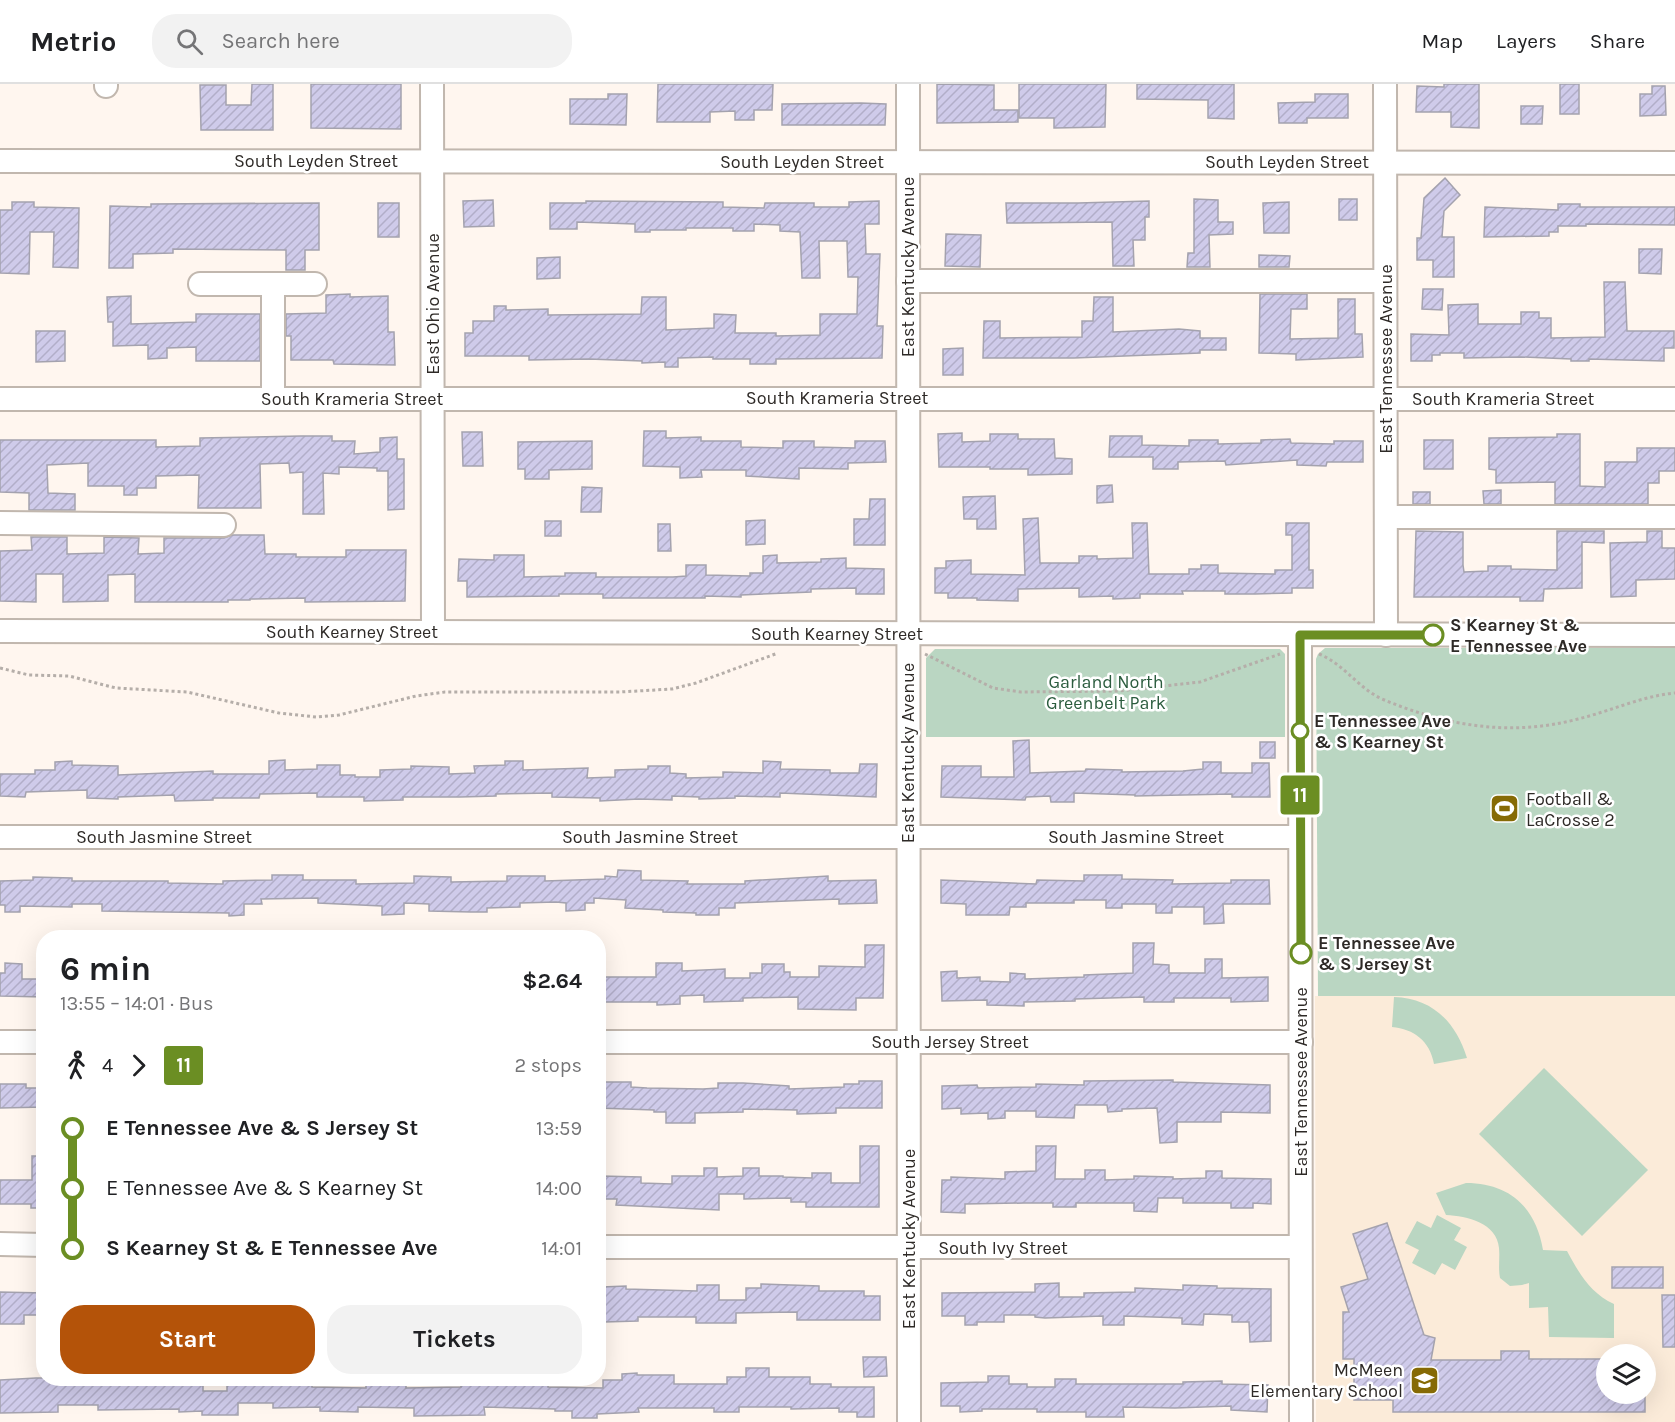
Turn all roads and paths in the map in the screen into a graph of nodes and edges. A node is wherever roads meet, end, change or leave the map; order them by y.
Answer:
1 (432, 84) edge
2 (908, 84) edge
3 (1385, 84) edge
4 (0, 161) edge
5 (433, 161) junction
6 (1385, 161) junction
7 (908, 163) junction
8 (1675, 163) edge
9 (908, 281) junction
10 (1385, 281) junction
11 (200, 284) dead end
12 (273, 284) junction
13 (315, 284) dead end
14 (909, 398) junction
15 (0, 399) edge
16 (273, 399) junction
17 (433, 399) junction
18 (1386, 399) junction
19 (1675, 399) edge
20 (1386, 516) junction
21 (1675, 516) edge
22 (0, 523) edge
23 (224, 525) dead end
24 (0, 631) edge
25 (433, 632) junction
26 (1386, 635) junction
27 (1675, 635) edge
28 (908, 643) junction
29 (1300, 644) junction
30 (781, 652) dead end
31 (0, 668) edge
32 (1675, 693) edge
33 (0, 837) edge
34 (908, 837) junction
35 (1300, 837) junction
36 (0, 1042) edge
37 (36, 1042) edge
38 (606, 1042) edge
39 (908, 1042) junction
40 (1301, 1042) junction
41 (0, 1244) edge
42 (36, 1245) edge
43 (606, 1247) edge
44 (1300, 1247) junction
45 (909, 1248) junction
46 (909, 1422) edge
47 (1301, 1422) edge

1 - 5 street, East Ohio Avenue
2 - 7 street, East Kentucky Avenue
3 - 6 street, East Tennessee Avenue
4 - 5 street, South Leyden Street
5 - 7 street, South Leyden Street
5 - 17 street, East Ohio Avenue
6 - 7 street, South Leyden Street
6 - 8 street, South Leyden Street
6 - 10 street, East Tennessee Avenue
7 - 9 street, East Kentucky Avenue
9 - 10 street
9 - 14 street, East Kentucky Avenue
10 - 18 street, East Tennessee Avenue
11 - 12 street
12 - 13 street
12 - 16 street
14 - 17 street, South Krameria Street
14 - 18 street, South Krameria Street
14 - 28 street, East Kentucky Avenue
15 - 16 street, South Krameria Street
16 - 17 street, South Krameria Street
17 - 25 street, East Ohio Avenue
18 - 19 street, South Krameria Street
18 - 20 street, East Tennessee Avenue
20 - 21 street
20 - 26 street, East Tennessee Avenue
22 - 23 street
24 - 25 street, South Kearney Street
25 - 28 street, South Kearney Street
26 - 27 street, South Kearney Street
26 - 29 street, South Kearney Street
28 - 29 street, South Kearney Street
28 - 29 path
28 - 34 street, East Kentucky Avenue
29 - 32 path
29 - 35 street, East Tennessee Avenue
30 - 31 path
33 - 34 street, South Jasmine Street
34 - 35 street, South Jasmine Street
34 - 39 street, East Kentucky Avenue
35 - 40 street, East Tennessee Avenue
36 - 37 street
38 - 39 street, South Jersey Street
39 - 40 street, South Jersey Street
39 - 45 street, East Kentucky Avenue
40 - 44 street, East Tennessee Avenue
41 - 42 street
43 - 45 street, South Ivy Street
44 - 45 street, South Ivy Street
44 - 47 street, East Tennessee Avenue
45 - 46 street, East Kentucky Avenue

